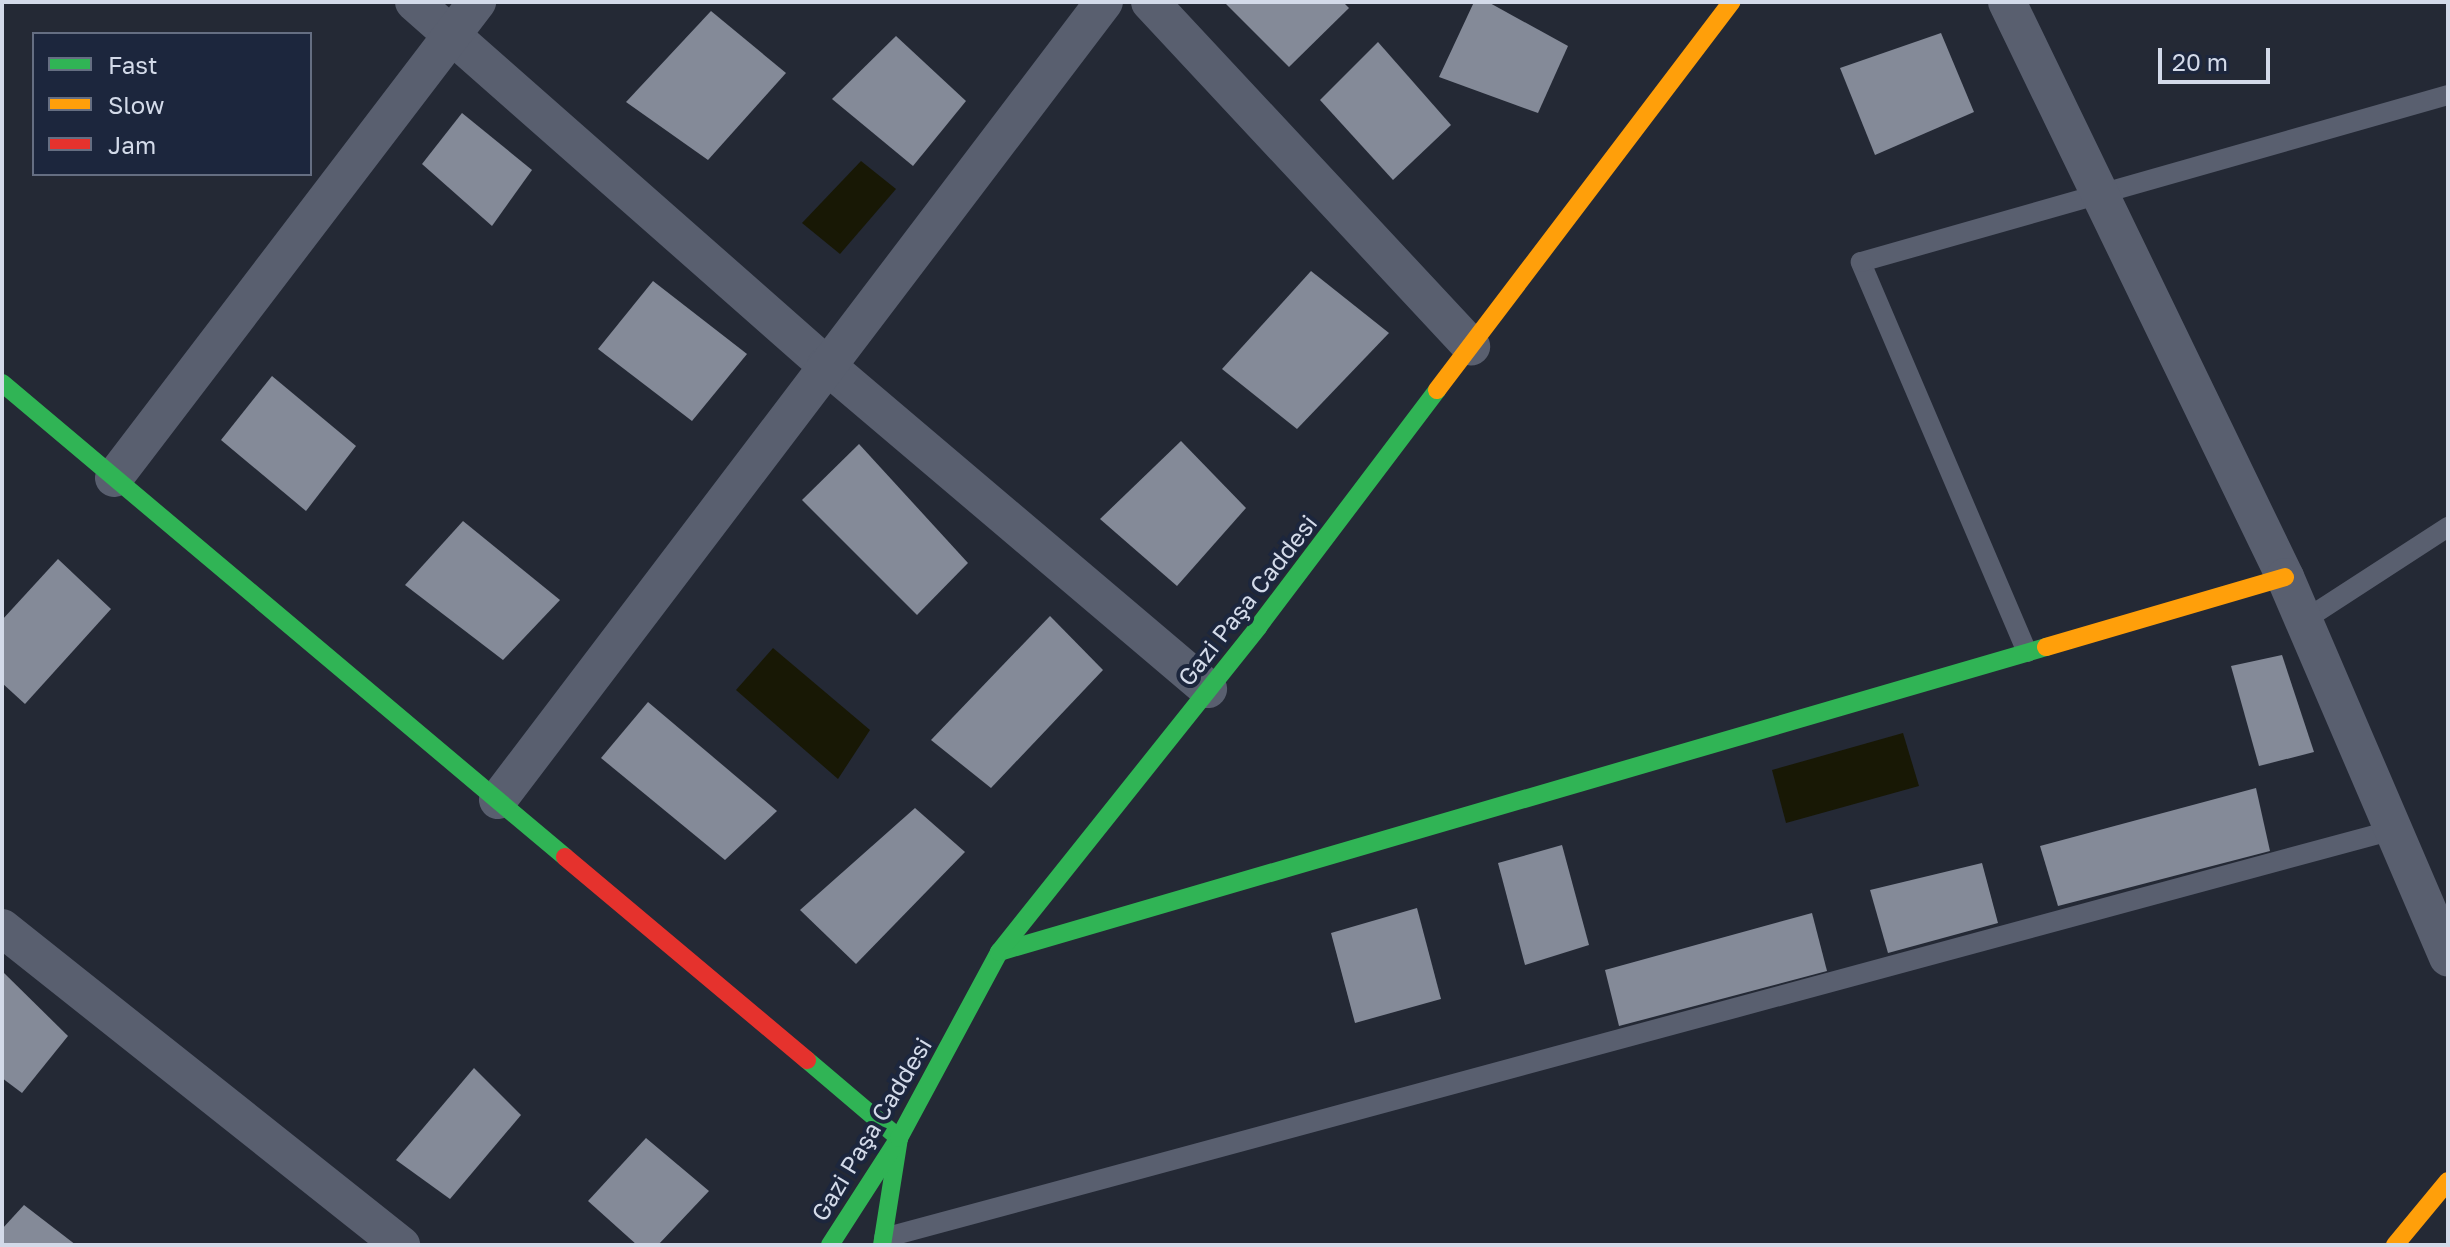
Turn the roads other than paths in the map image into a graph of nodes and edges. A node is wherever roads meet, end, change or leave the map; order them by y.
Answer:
1 (414, 2) edge
2 (477, 2) edge
3 (1104, 2) edge
4 (1150, 2) edge
5 (1731, 2) edge
6 (2007, 2) edge
7 (452, 35) junction
8 (2448, 95) edge
9 (2100, 194) junction
10 (1471, 346) junction
11 (826, 365) junction
12 (2, 383) edge
13 (114, 478) junction
14 (2448, 527) edge
15 (2285, 577) junction
16 (2303, 621) junction
17 (2027, 652) junction
18 (1208, 689) junction
19 (498, 800) junction
20 (2393, 830) junction
21 (2, 928) edge
22 (999, 952) junction
23 (2448, 958) edge
24 (899, 1138) junction
25 (2448, 1181) edge
26 (883, 1241) edge
27 (401, 1245) edge
28 (830, 1245) edge
29 (2395, 1245) edge

1 - 7 street
2 - 7 street
3 - 11 street
4 - 10 street
5 - 10 main road, Gazi Paşa Caddesi
6 - 9 street
7 - 11 street
7 - 13 street
8 - 9 lane
9 - 15 street
9 - 17 lane
10 - 18 main road, Gazi Paşa Caddesi
11 - 18 street
11 - 19 street
12 - 13 main road
13 - 19 main road
14 - 16 lane
15 - 16 street
15 - 17 main road
16 - 20 street
17 - 22 main road
18 - 22 main road, Gazi Paşa Caddesi
19 - 24 main road
20 - 23 street
20 - 26 lane
21 - 27 street
22 - 24 main road, Gazi Paşa Caddesi
24 - 26 main road
24 - 28 main road, Gazi Paşa Caddesi
25 - 29 main road

